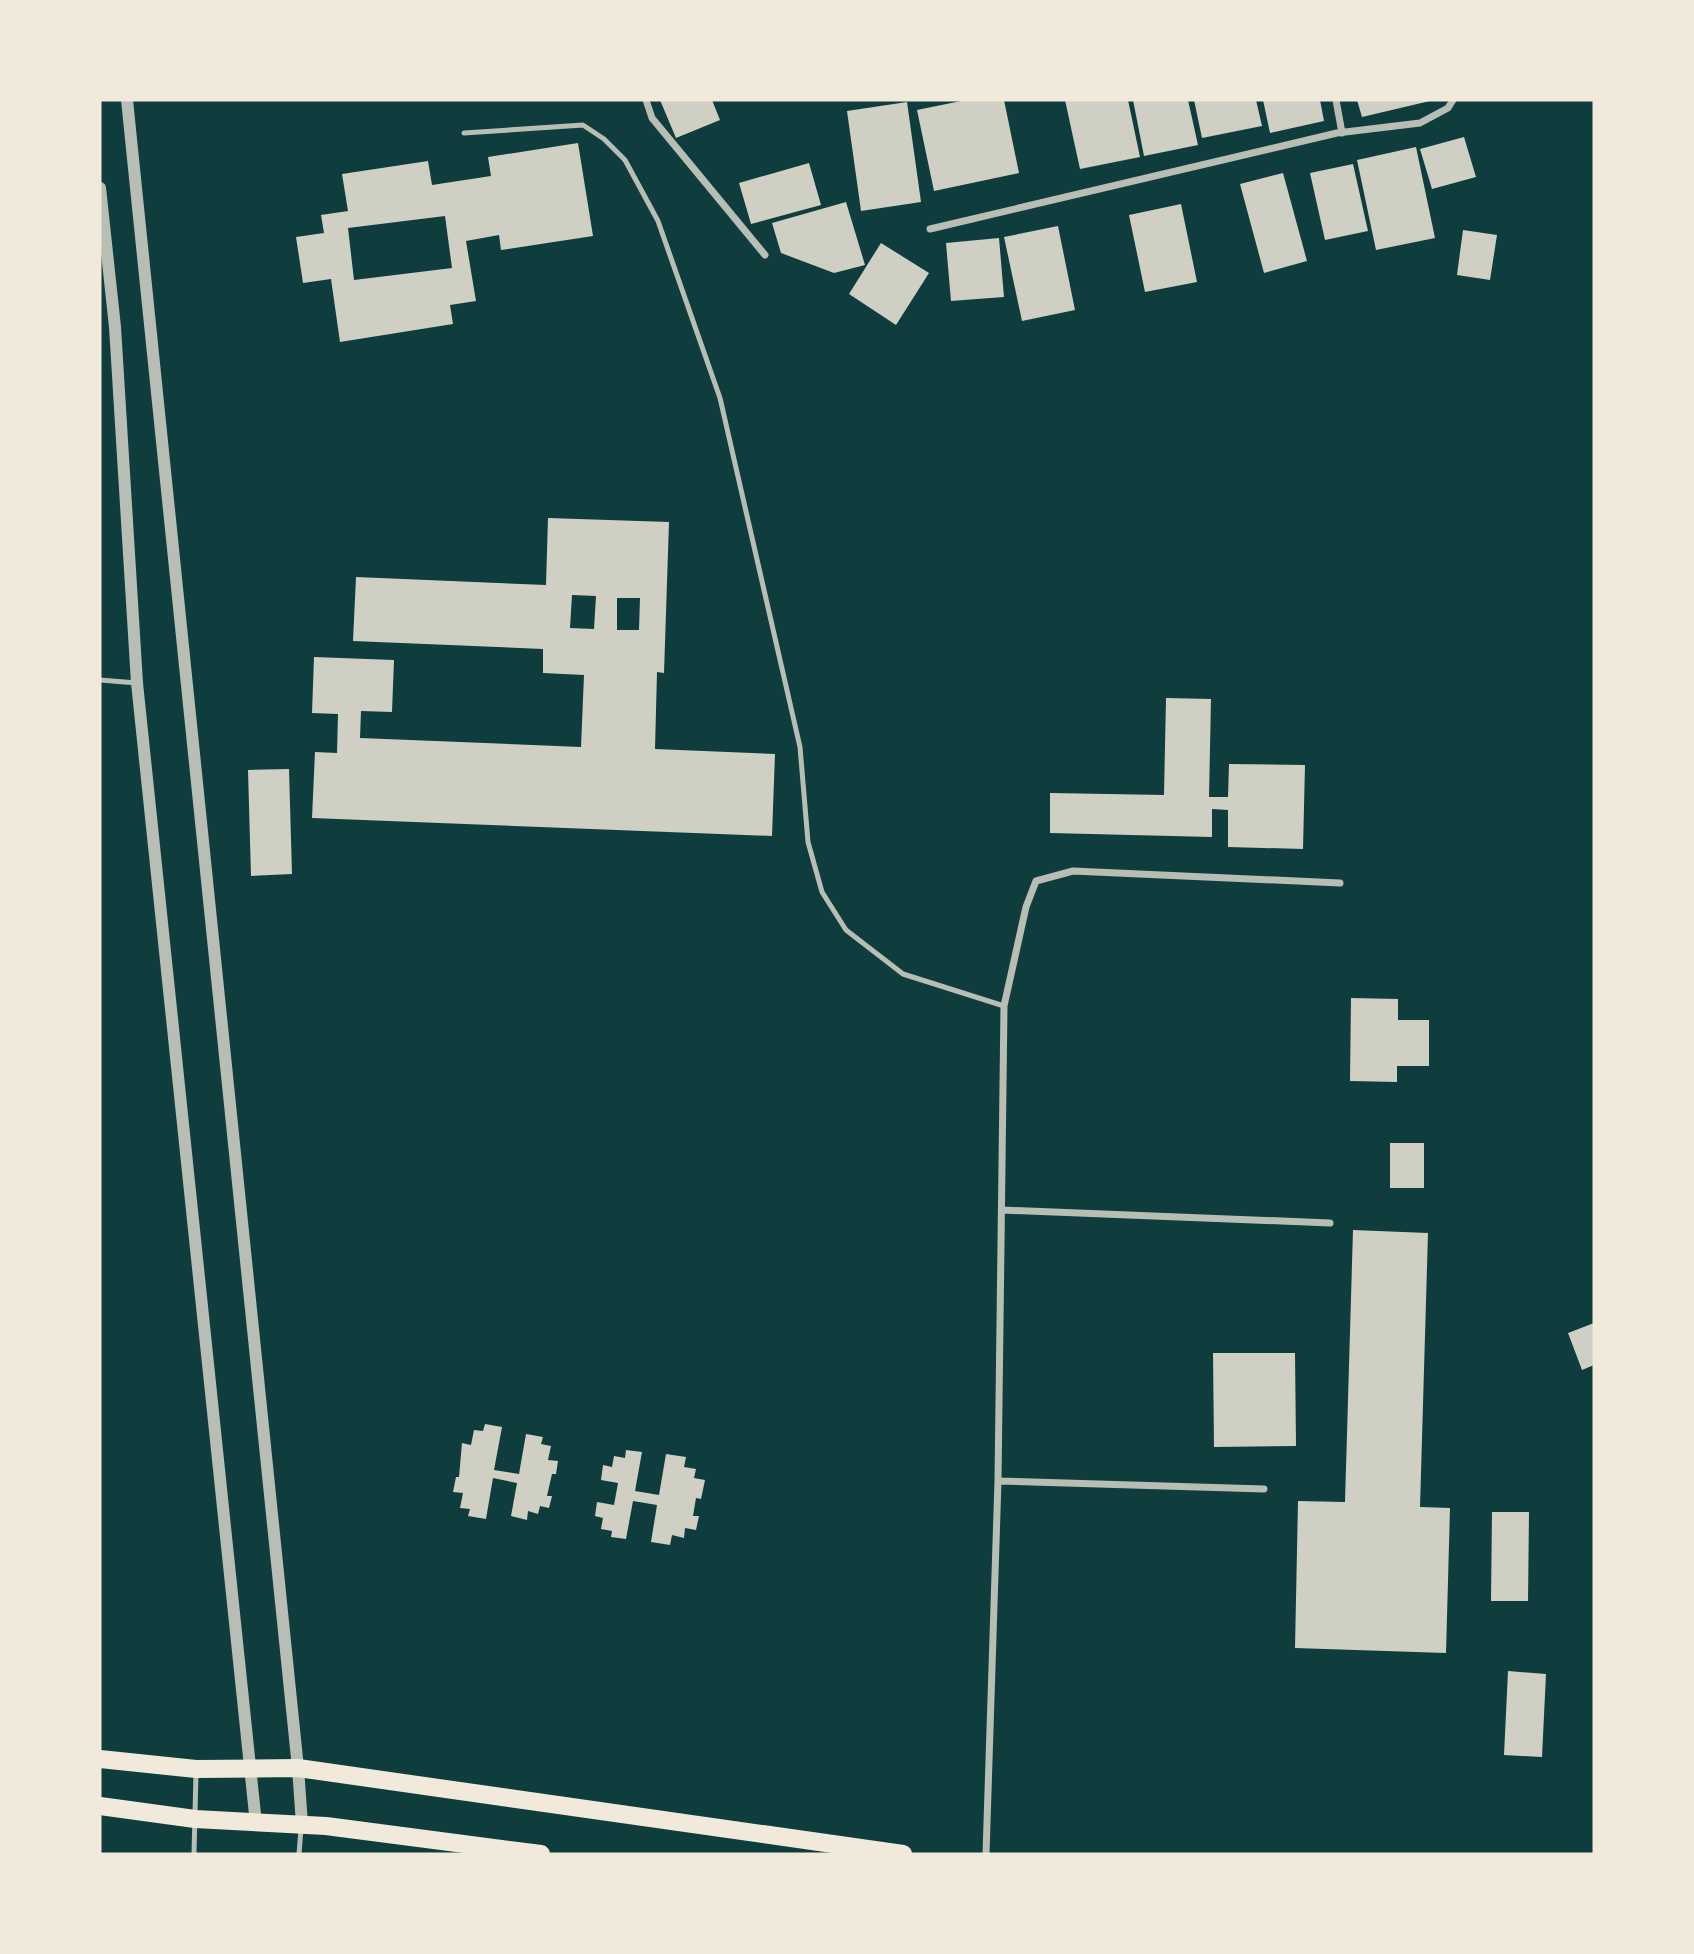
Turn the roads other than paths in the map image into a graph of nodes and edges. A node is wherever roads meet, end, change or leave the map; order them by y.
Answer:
1 (127, 100) edge
2 (646, 100) edge
3 (1336, 100) edge
4 (1453, 100) edge
5 (464, 133) dead end
6 (1342, 133) junction
7 (100, 188) edge
8 (930, 229) dead end
9 (765, 255) dead end
10 (100, 680) edge
11 (137, 683) junction
12 (1340, 883) dead end
13 (1004, 1006) junction
14 (1002, 1210) junction
15 (1330, 1223) dead end
16 (998, 1481) junction
17 (1264, 1489) dead end
18 (100, 1759) edge
19 (249, 1768) junction
20 (298, 1768) junction
21 (196, 1769) junction
22 (100, 1806) edge
23 (195, 1819) junction
24 (256, 1824) junction
25 (302, 1824) junction
26 (194, 1854) edge
27 (299, 1854) edge
28 (541, 1854) edge
29 (903, 1854) edge
30 (986, 1854) edge

1 - 20 street
2 - 9 street
3 - 6 street
4 - 6 street
5 - 13 lane
6 - 8 street
7 - 11 street
10 - 11 lane
11 - 19 street
12 - 13 street
13 - 14 street
14 - 15 street
14 - 16 street
16 - 17 street
16 - 30 street
18 - 21 main road
19 - 20 main road
19 - 21 main road
19 - 24 street
20 - 25 street
20 - 29 main road
21 - 23 lane
22 - 23 main road
23 - 24 main road
23 - 26 lane
24 - 25 main road
25 - 27 lane
25 - 28 main road

